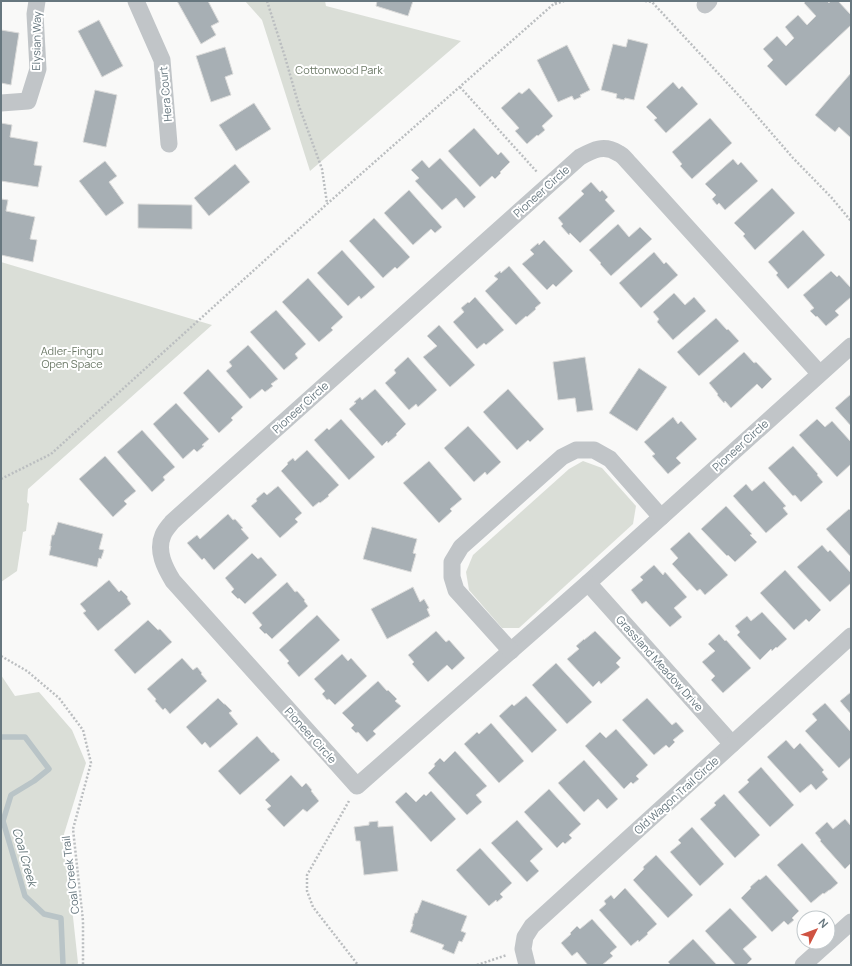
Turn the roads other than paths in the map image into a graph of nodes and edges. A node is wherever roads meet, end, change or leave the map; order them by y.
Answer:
1 (37, 1) edge
2 (136, 1) edge
3 (1, 103) edge
4 (169, 144) dead end
5 (851, 346) edge
6 (820, 374) junction
7 (661, 517) junction
8 (588, 582) junction
9 (851, 636) edge
10 (511, 651) junction
11 (732, 744) junction
12 (851, 922) edge
13 (525, 957) edge
14 (803, 965) edge

1 - 3 street, Elysian Way
2 - 4 street, Hera Court
5 - 6 street, Pioneer Circle
6 - 7 street, Pioneer Circle
6 - 10 street, Pioneer Circle
7 - 8 street, Pioneer Circle
7 - 10 street
8 - 10 street, Pioneer Circle
8 - 11 street, Grassland Meadow Drive
9 - 11 street, Old Wagon Trail Circle
11 - 13 street, Old Wagon Trail Circle
12 - 14 street

